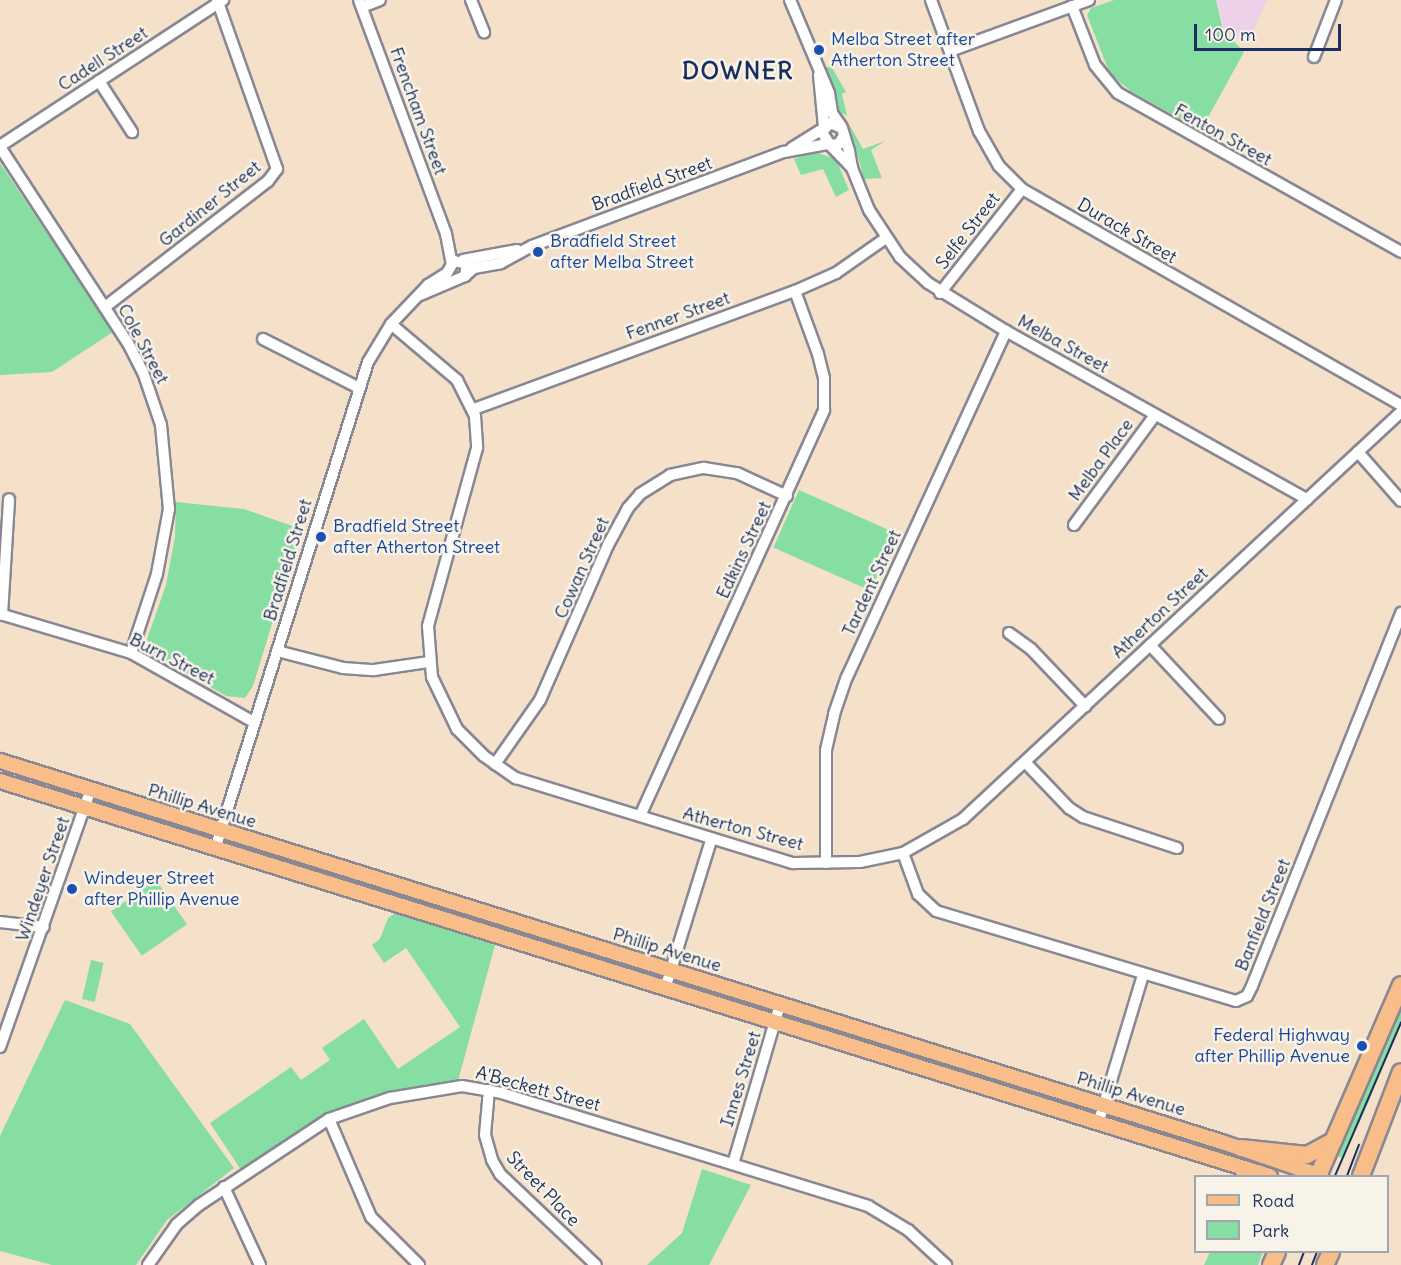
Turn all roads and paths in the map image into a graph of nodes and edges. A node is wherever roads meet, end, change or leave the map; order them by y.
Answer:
1 (380, 0) edge
2 (471, 0) edge
3 (790, 0) edge
4 (931, 0) edge
5 (1089, 0) edge
6 (1336, 0) edge
7 (219, 1) edge
8 (360, 3) edge
9 (1072, 6) junction
10 (484, 33) dead end
11 (950, 51) junction
12 (1314, 57) dead end
13 (819, 75) junction
14 (99, 81) junction
15 (823, 128) junction
16 (844, 131) junction
17 (132, 132) dead end
18 (828, 145) junction
19 (0, 146) edge
20 (784, 153) junction
21 (852, 168) junction
22 (1022, 189) junction
23 (885, 238) junction
24 (532, 246) junction
25 (1401, 252) edge
26 (457, 264) junction
27 (464, 276) junction
28 (795, 291) junction
29 (940, 293) junction
30 (420, 296) junction
31 (105, 307) junction
32 (392, 324) junction
33 (1005, 331) junction
34 (263, 339) dead end
35 (359, 388) junction
36 (1401, 405) edge
37 (474, 409) junction
38 (1401, 412) edge
39 (1155, 415) junction
40 (1358, 452) junction
41 (788, 496) junction
42 (9, 499) dead end
43 (1307, 499) junction
44 (1401, 501) edge
45 (1074, 525) dead end
46 (1401, 612) edge
47 (1, 614) edge
48 (1009, 633) dead end
49 (1150, 645) junction
50 (278, 651) junction
51 (131, 653) junction
52 (429, 662) junction
53 (1085, 706) junction
54 (1219, 719) dead end
55 (255, 723) junction
56 (0, 761) edge
57 (1025, 762) junction
58 (495, 764) junction
59 (0, 781) edge
60 (91, 789) junction
61 (85, 807) junction
62 (640, 816) junction
63 (222, 831) junction
64 (711, 840) junction
65 (1177, 848) dead end
66 (215, 849) junction
67 (903, 853) junction
68 (826, 863) junction
69 (0, 922) edge
70 (44, 927) junction
71 (671, 970) junction
72 (1143, 975) junction
73 (1401, 985) edge
74 (665, 989) junction
75 (780, 1004) junction
76 (775, 1024) junction
77 (0, 1047) edge
78 (1401, 1072) edge
79 (489, 1090) junction
80 (1104, 1105) junction
81 (329, 1119) junction
82 (1098, 1124) junction
83 (1333, 1141) junction
84 (1241, 1148) junction
85 (733, 1164) junction
86 (1247, 1174) edge
87 (1316, 1175) edge
88 (1319, 1175) edge
89 (1361, 1175) edge
90 (224, 1187) junction
91 (148, 1265) edge
92 (260, 1265) edge
93 (419, 1265) edge
94 (596, 1265) edge
95 (946, 1265) edge

1 - 8 street
2 - 10 street
3 - 13 street, Melba Street
4 - 11 street, Durack Street
5 - 9 street
6 - 12 street
7 - 14 street, Cadell Street
7 - 31 street, Gardiner Street
8 - 26 street, Frencham Street
9 - 11 street
9 - 25 street, Fenton Street
11 - 22 street, Durack Street
13 - 15 street, Melba Street
13 - 16 street, Melba Street
14 - 17 street
14 - 19 street, Cadell Street
15 - 16 street
15 - 18 street
15 - 20 street, Bradfield Street
16 - 18 street
16 - 21 street, Melba Street
18 - 20 street, Bradfield Street
18 - 21 street, Melba Street
19 - 31 street, Cole Street
20 - 24 street, Bradfield Street
21 - 23 street, Melba Street
22 - 29 street, Selfe Street
22 - 36 street, Durack Street
23 - 28 street, Fenner Street
23 - 29 street, Melba Street
24 - 26 street, Bradfield Street
24 - 27 street, Bradfield Street
26 - 27 street
26 - 27 street
26 - 30 street, Bradfield Street
27 - 30 street, Bradfield Street
28 - 37 street, Fenner Street
28 - 41 street, Edkins Street
29 - 33 street, Melba Street
30 - 32 street, Bradfield Street
31 - 51 street, Cole Street
32 - 35 street, Bradfield Street
32 - 37 street, Atherton Street
33 - 39 street, Melba Street
33 - 68 street, Tardent Street
34 - 35 street
35 - 50 street, Bradfield Street
37 - 52 street, Atherton Street
38 - 40 street, Atherton Street
39 - 43 street, Melba Street
39 - 45 street, Melba Place
40 - 43 street, Atherton Street
40 - 44 street
41 - 58 street, Cowan Street
41 - 62 street, Edkins Street
42 - 47 street
43 - 49 street, Atherton Street
46 - 72 street, Banfield Street
47 - 51 street, Burn Street
48 - 53 street
49 - 53 street, Atherton Street
49 - 54 street
50 - 52 street
50 - 55 street, Bradfield Street
51 - 55 street, Burn Street
52 - 58 street, Atherton Street
53 - 57 street, Atherton Street
55 - 63 street, Bradfield Street
56 - 60 main road, Phillip Avenue
57 - 65 street
57 - 67 street, Atherton Street
58 - 62 street, Atherton Street
59 - 61 main road, Phillip Avenue
60 - 61 street, Windeyer Street
60 - 63 main road, Phillip Avenue
61 - 66 main road, Phillip Avenue
61 - 70 street, Windeyer Street
62 - 64 street, Atherton Street
63 - 66 street, Bradfield Street
63 - 71 main road, Phillip Avenue
64 - 68 street, Atherton Street
64 - 71 street
66 - 74 main road, Phillip Avenue
67 - 68 street, Atherton Street
67 - 72 street, Banfield Street
69 - 70 street
70 - 77 street, Windeyer Street
71 - 74 street
71 - 75 main road, Phillip Avenue
72 - 80 street
73 - 83 highway
74 - 76 main road, Phillip Avenue
75 - 76 street, Innes Street
75 - 80 main road, Phillip Avenue
76 - 82 main road, Phillip Avenue
76 - 85 street, Innes Street
78 - 89 highway
79 - 81 street, A'Beckett Street
79 - 85 street, A'Beckett Street
79 - 94 street, Street Place
80 - 82 street
80 - 84 main road, Phillip Avenue
81 - 90 street, A'Beckett Street
81 - 93 street
82 - 86 main road, Phillip Avenue
83 - 84 highway
83 - 88 highway
84 - 87 main road, Phillip Avenue
85 - 95 street, A'Beckett Street
90 - 91 street, A'Beckett Street
90 - 92 street

